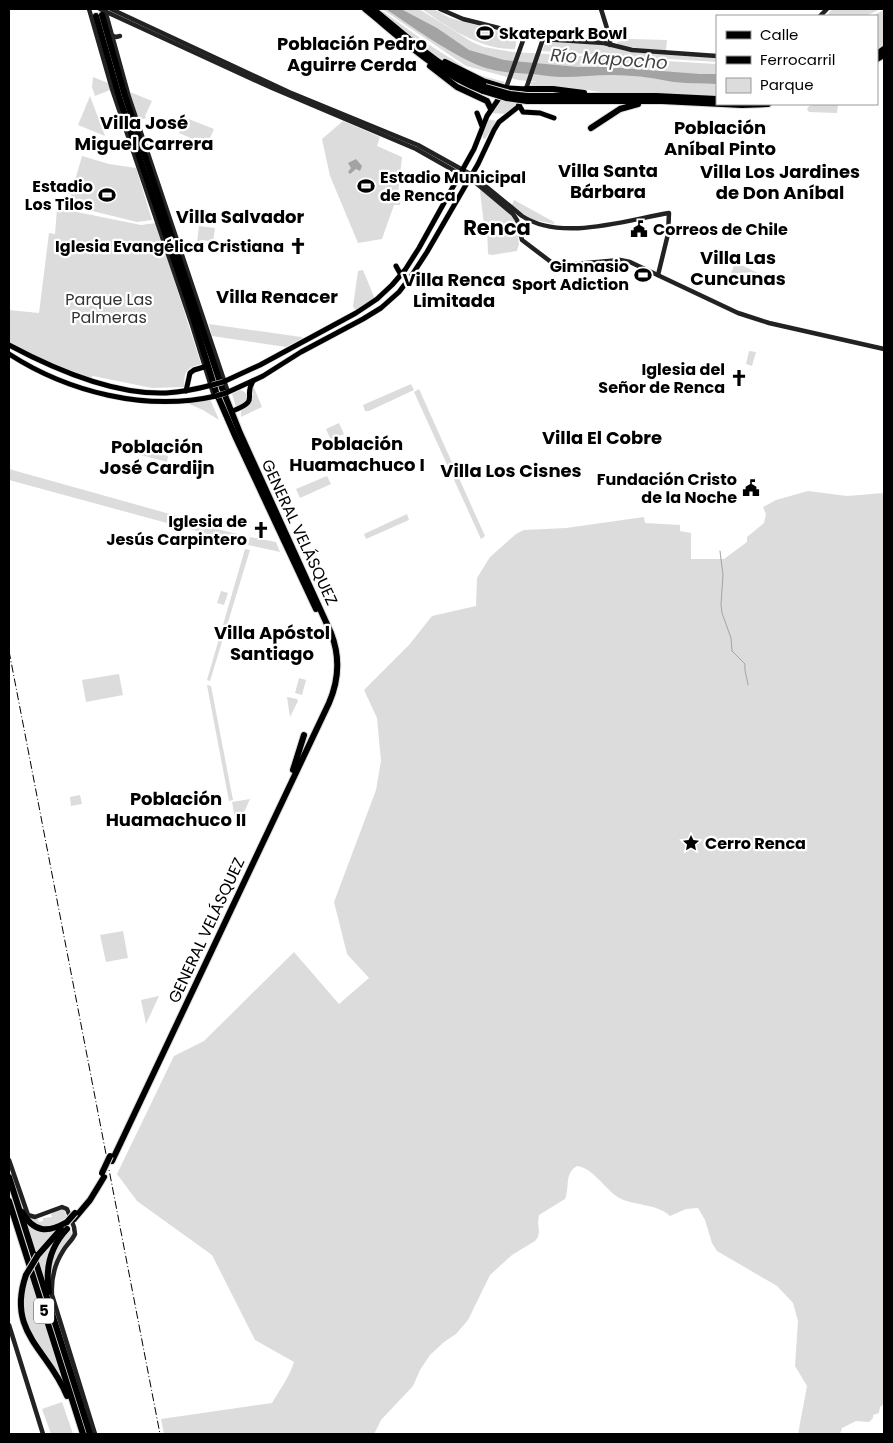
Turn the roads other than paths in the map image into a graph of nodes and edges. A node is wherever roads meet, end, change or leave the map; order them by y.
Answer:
1 (89, 9) edge
2 (111, 9) edge
3 (365, 9) edge
4 (372, 9) edge
5 (440, 9) edge
6 (601, 9) edge
7 (101, 12) edge
8 (111, 35) junction
9 (525, 35) junction
10 (120, 36) dead end
11 (543, 39) junction
12 (610, 45) junction
13 (412, 47) junction
14 (422, 49) junction
15 (716, 56) edge
16 (508, 86) junction
17 (527, 88) junction
18 (484, 89) junction
19 (307, 93) dead end
20 (608, 96) junction
21 (302, 97) junction
22 (536, 99) junction
23 (716, 99) edge
24 (309, 100) junction
25 (655, 101) junction
26 (304, 102) junction
27 (716, 104) edge
28 (519, 106) junction
29 (491, 108) junction
30 (477, 113) dead end
31 (554, 118) dead end
32 (591, 128) dead end
33 (126, 132) junction
34 (481, 132) junction
35 (489, 140) junction
36 (144, 153) junction
37 (142, 164) junction
38 (461, 171) junction
39 (471, 177) junction
40 (163, 198) junction
41 (531, 221) junction
42 (517, 224) junction
43 (164, 232) junction
44 (396, 266) dead end
45 (401, 275) junction
46 (658, 275) junction
47 (176, 279) junction
48 (9, 345) edge
49 (884, 349) edge
50 (9, 354) edge
51 (204, 367) junction
52 (253, 381) junction
53 (188, 382) junction
54 (223, 382) junction
55 (211, 386) junction
56 (240, 387) junction
57 (196, 389) junction
58 (186, 391) junction
59 (227, 392) junction
60 (250, 392) junction
61 (215, 396) junction
62 (235, 410) dead end
63 (243, 454) junction
64 (260, 468) dead end
65 (255, 488) dead end
66 (271, 499) junction
67 (304, 735) dead end
68 (293, 770) junction
69 (111, 1159) junction
70 (9, 1160) edge
71 (9, 1177) edge
72 (12, 1199) edge
73 (67, 1226) junction
74 (53, 1316) junction
75 (9, 1325) edge
76 (79, 1421) junction
77 (43, 1434) edge
78 (83, 1434) edge
79 (90, 1434) edge
80 (95, 1434) edge

1 - 33 main road
2 - 21 main road
3 - 13 highway
4 - 14 highway
5 - 9 main road
6 - 12 main road
7 - 8 main road
7 - 26 main road
7 - 36 highway, GENERAL VELÁSQUEZ
7 - 37 highway, GENERAL VELÁSQUEZ
8 - 10 main road
8 - 40 main road
9 - 11 main road
9 - 16 main road
11 - 12 main road
11 - 17 main road
12 - 15 main road
13 - 18 highway
13 - 29 highway
14 - 16 highway
14 - 18 highway
16 - 17 main road
16 - 29 main road
17 - 20 highway
17 - 28 main road
18 - 22 highway, bridge
19 - 21 main road
20 - 22 highway
20 - 23 highway
21 - 24 main road
22 - 25 highway
24 - 26 main road
24 - 38 main road
25 - 27 highway
25 - 32 highway
26 - 38 main road
28 - 31 main road
28 - 35 main road
29 - 34 main road
30 - 34 main road
33 - 37 highway
33 - 47 main road
34 - 35 main road
34 - 38 main road
35 - 39 main road
36 - 40 highway
36 - 66 highway, GENERAL VELÁSQUEZ
37 - 43 highway, GENERAL VELÁSQUEZ
38 - 39 main road
38 - 45 main road
39 - 41 main road
39 - 42 main road
39 - 52 main road
40 - 54 main road
41 - 42 main road
41 - 46 main road
42 - 46 main road
43 - 47 highway
43 - 63 highway, GENERAL VELÁSQUEZ
44 - 45 main road
45 - 54 main road
46 - 49 main road
47 - 51 main road
48 - 58 main road
50 - 61 main road
51 - 53 main road
51 - 55 main road
52 - 56 main road
52 - 60 main road
53 - 57 main road
53 - 58 main road
54 - 55 main road, bridge
54 - 59 main road
55 - 57 main road
55 - 61 main road
56 - 59 main road
56 - 60 main road
57 - 58 main road
59 - 61 main road, bridge
60 - 62 main road
63 - 65 highway
63 - 68 highway, GENERAL VELÁSQUEZ
64 - 66 highway
66 - 69 highway, GENERAL VELÁSQUEZ
67 - 68 highway
68 - 69 highway, GENERAL VELÁSQUEZ
69 - 73 highway, GENERAL VELÁSQUEZ, bridge
70 - 80 main road
71 - 72 highway, 5
72 - 73 highway
72 - 74 highway, 5
72 - 76 highway, 5
73 - 74 highway
73 - 76 highway, bridge
74 - 79 highway, 5
75 - 77 main road
76 - 78 highway, 5

